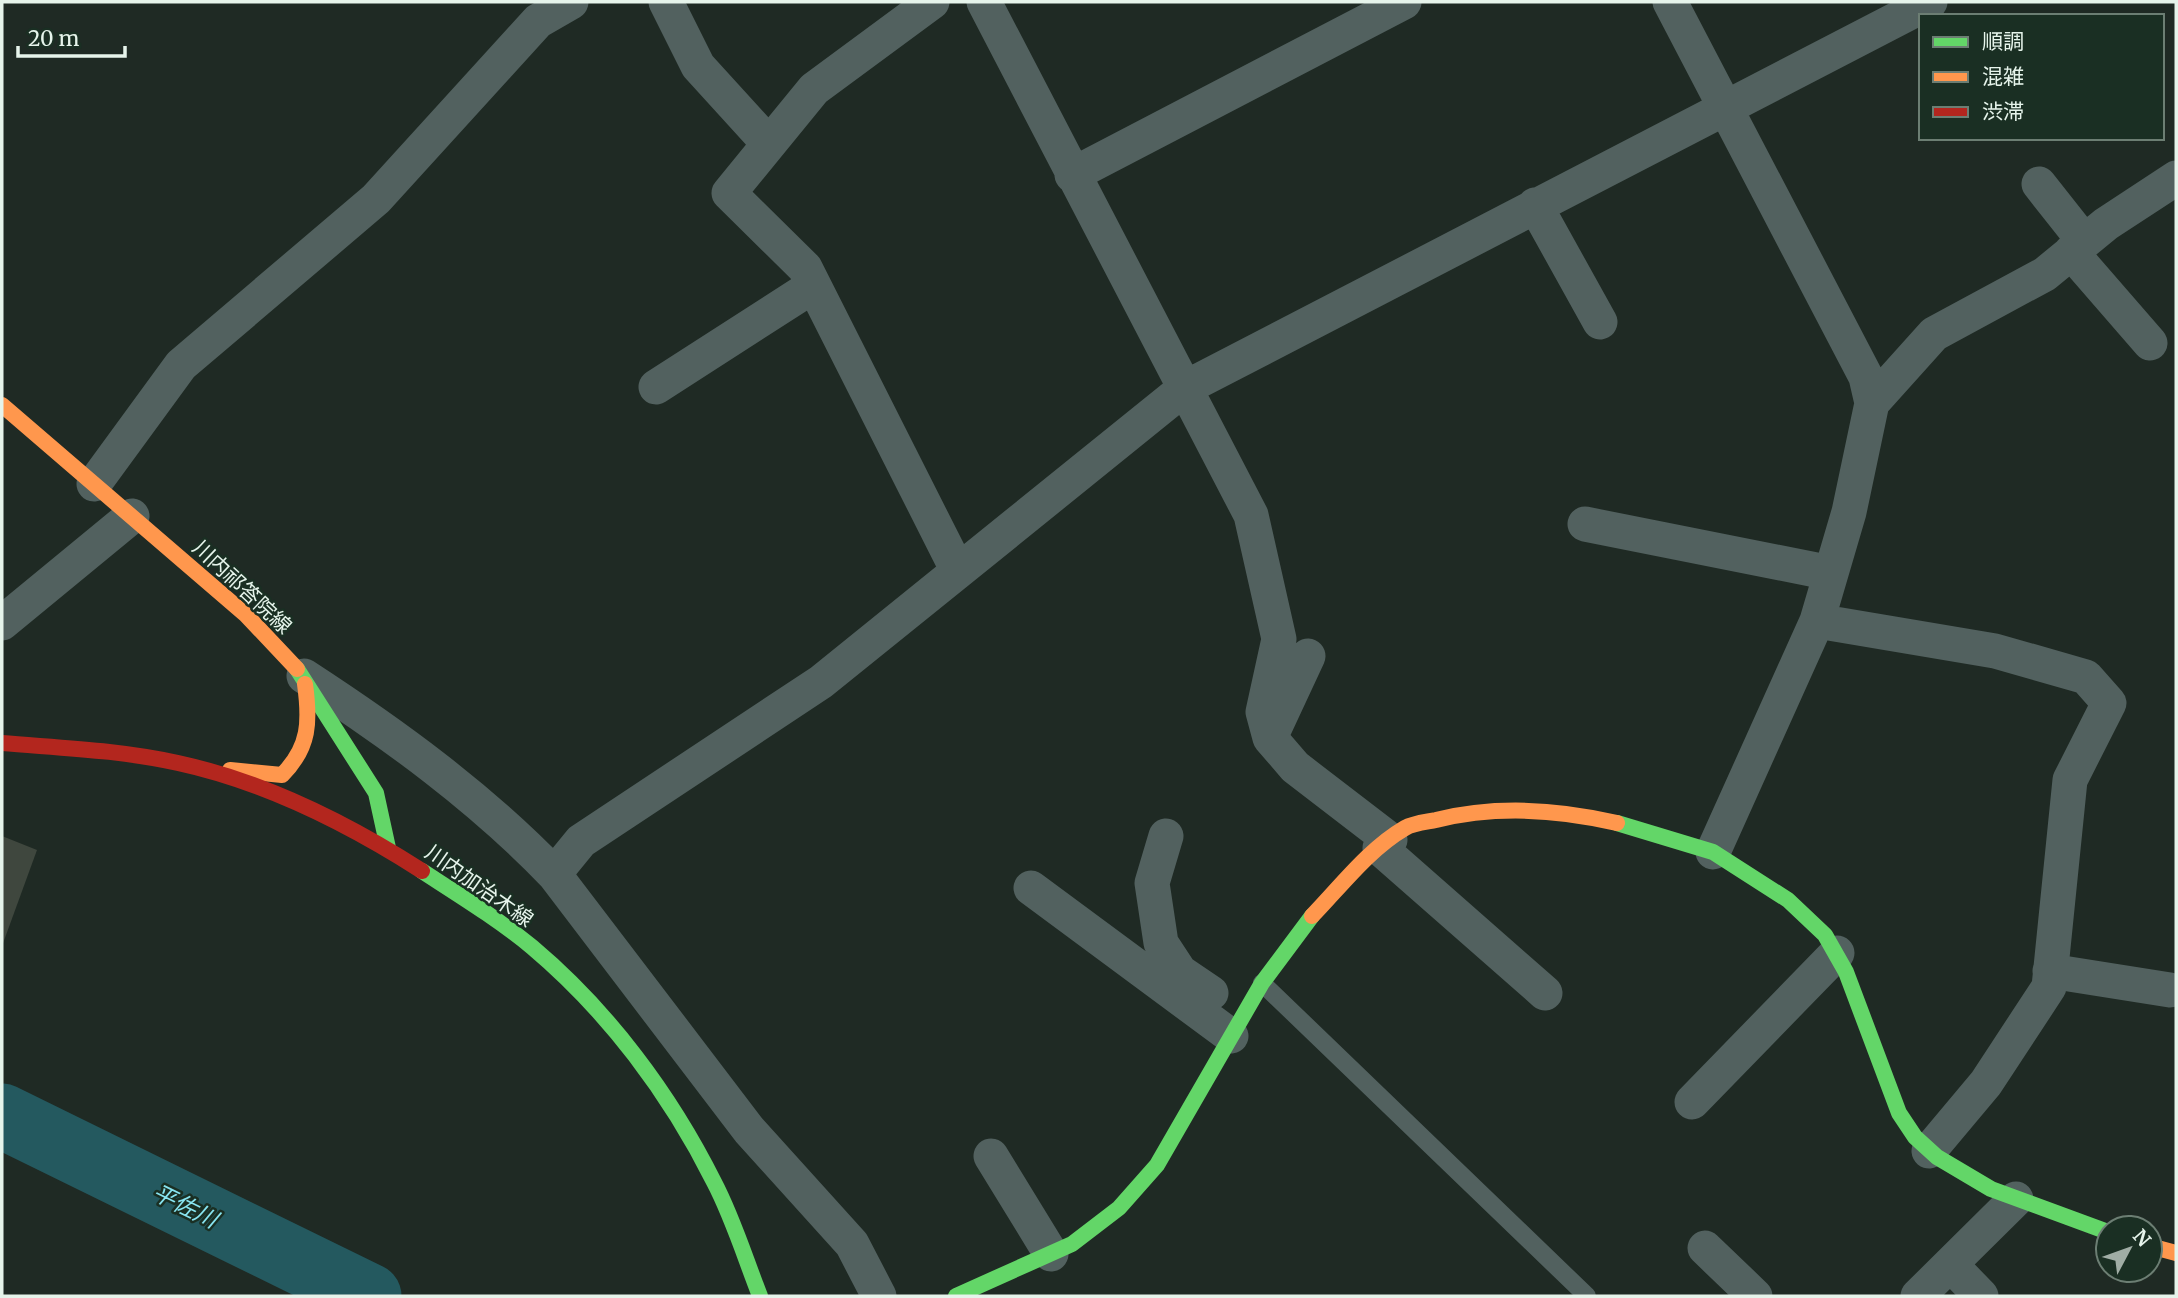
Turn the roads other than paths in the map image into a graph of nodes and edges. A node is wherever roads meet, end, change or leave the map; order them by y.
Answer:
1 (571, 2) edge
2 (666, 2) edge
3 (932, 2) edge
4 (984, 2) edge
5 (1404, 2) edge
6 (1670, 2) edge
7 (1930, 2) edge
8 (1723, 106) junction
9 (769, 144) junction
10 (1072, 175) junction
11 (2176, 178) edge
12 (2039, 184) dead end
13 (1535, 205) junction
14 (2078, 247) junction
15 (813, 286) junction
16 (1600, 323) dead end
17 (2150, 343) dead end
18 (656, 387) dead end
19 (1185, 387) junction
20 (1872, 402) junction
21 (2, 405) edge
22 (94, 484) junction
23 (132, 516) junction
24 (1585, 524) dead end
25 (958, 571) junction
26 (1831, 573) junction
27 (1817, 621) junction
28 (2, 623) edge
29 (1308, 656) dead end
30 (304, 676) junction
31 (1270, 738) junction
32 (2, 743) edge
33 (200, 768) junction
34 (1166, 836) dead end
35 (1385, 844) junction
36 (388, 848) junction
37 (1713, 852) junction
38 (554, 874) junction
39 (1031, 888) dead end
40 (1838, 953) junction
41 (2050, 971) junction
42 (1262, 983) junction
43 (2170, 990) dead end
44 (1545, 993) dead end
45 (1237, 1025) junction
46 (1692, 1102) dead end
47 (1929, 1151) junction
48 (991, 1156) dead end
49 (2016, 1199) junction
50 (2094, 1227) edge
51 (1705, 1248) dead end
52 (1051, 1254) junction
53 (1952, 1266) junction
54 (760, 1296) edge
55 (879, 1296) edge
56 (956, 1296) edge
57 (1587, 1296) edge
58 (1755, 1296) edge
59 (1919, 1296) edge
60 (1981, 1296) edge

1 - 22 street
2 - 9 street
3 - 9 street
4 - 10 street
5 - 10 street
6 - 8 street
7 - 8 street
8 - 13 street
8 - 20 street
9 - 15 street
10 - 19 street
11 - 14 street
12 - 14 street
13 - 16 street
13 - 19 street
14 - 17 street
14 - 20 street
15 - 18 street
15 - 25 street
19 - 25 street
19 - 31 street
20 - 26 street
21 - 22 main road, 川内祁答院線
22 - 23 main road, 川内祁答院線
23 - 28 street
23 - 30 main road, 川内祁答院線
24 - 26 street
25 - 38 street
26 - 27 street
27 - 37 street
27 - 41 street
29 - 31 street
30 - 33 main road
30 - 36 main road, 川内祁答院線
30 - 38 street
31 - 35 street
32 - 33 main road, 川内加治木線
33 - 36 main road, 川内加治木線
34 - 45 street
35 - 37 main road
35 - 42 main road
35 - 44 street
36 - 54 main road, 川内加治木線
37 - 40 main road
38 - 55 street
39 - 45 street
40 - 46 street
40 - 47 main road
41 - 43 street
41 - 47 street
42 - 45 main road
42 - 57 lane
45 - 52 main road
47 - 49 main road
48 - 52 street
49 - 50 main road
49 - 53 street
51 - 58 street
52 - 56 main road
53 - 59 street
53 - 60 street

